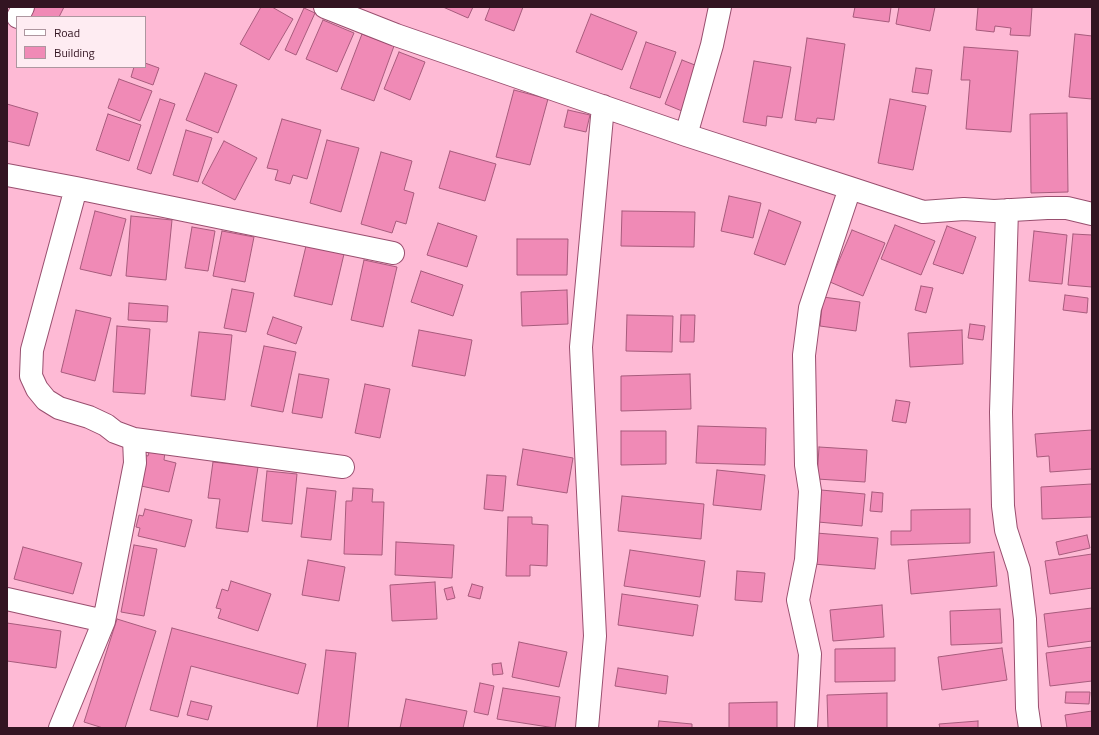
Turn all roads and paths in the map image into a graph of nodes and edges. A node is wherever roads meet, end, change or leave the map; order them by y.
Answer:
1 (23, 7) edge
2 (325, 7) edge
3 (720, 7) edge
4 (18, 16) edge
5 (603, 106) junction
6 (686, 135) junction
7 (7, 175) edge
8 (76, 188) junction
9 (850, 188) junction
10 (1007, 210) junction
11 (1092, 214) edge
12 (393, 253) dead end
13 (134, 439) junction
14 (343, 467) dead end
15 (7, 599) edge
16 (104, 621) junction
17 (60, 728) edge
18 (587, 728) edge
19 (806, 728) edge
20 (1030, 728) edge

1 - 4 street
2 - 5 street
3 - 6 street
5 - 6 street
5 - 18 street
6 - 9 street
7 - 8 street
8 - 12 street
8 - 13 street
9 - 10 street
9 - 19 street
10 - 11 street
10 - 20 street
13 - 14 street
13 - 16 street
15 - 16 street
16 - 17 street

